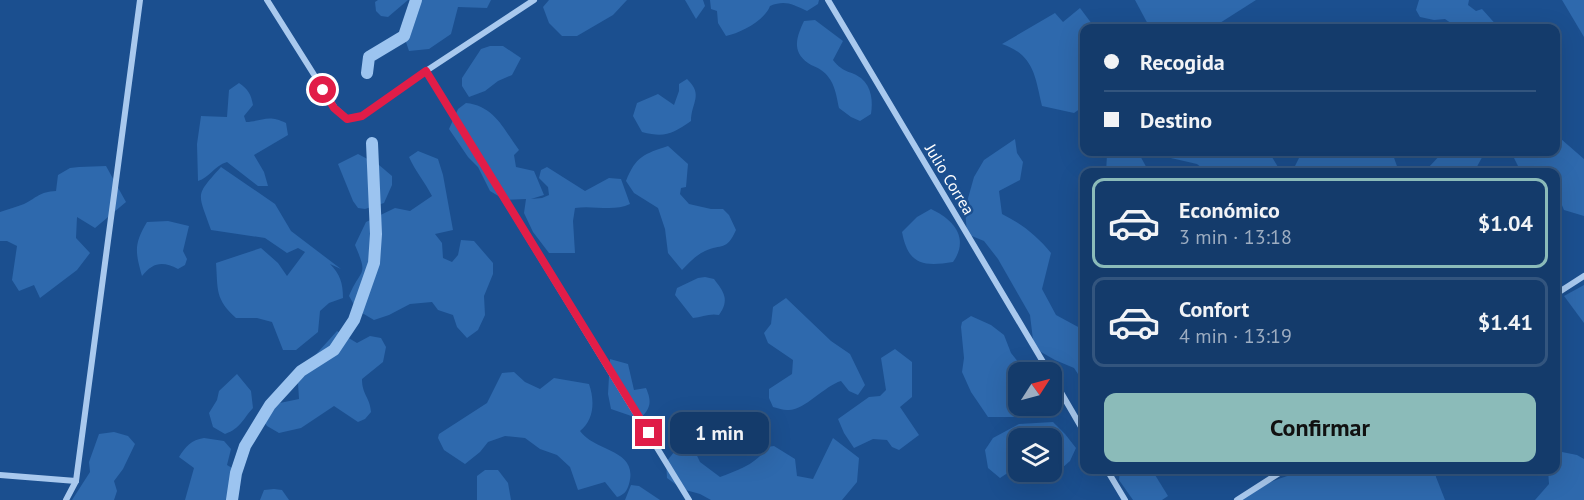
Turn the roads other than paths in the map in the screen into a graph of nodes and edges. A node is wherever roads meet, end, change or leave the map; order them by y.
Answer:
1 (140, 0) edge
2 (267, 0) edge
3 (534, 0) edge
4 (828, 0) edge
5 (426, 71) junction
6 (1584, 276) edge
7 (1560, 291) edge
8 (1043, 362) edge
9 (1062, 394) edge
10 (1080, 425) edge
11 (1109, 474) edge
12 (1278, 474) edge
13 (0, 475) edge
14 (76, 481) junction
15 (66, 500) edge
16 (689, 500) edge
17 (1125, 500) edge
18 (1237, 500) edge

1 - 14 street
2 - 5 street
3 - 5 street
4 - 8 street, Julio Correa
5 - 16 street
6 - 7 street
9 - 10 street
11 - 17 street
12 - 18 street
13 - 14 street
14 - 15 street

